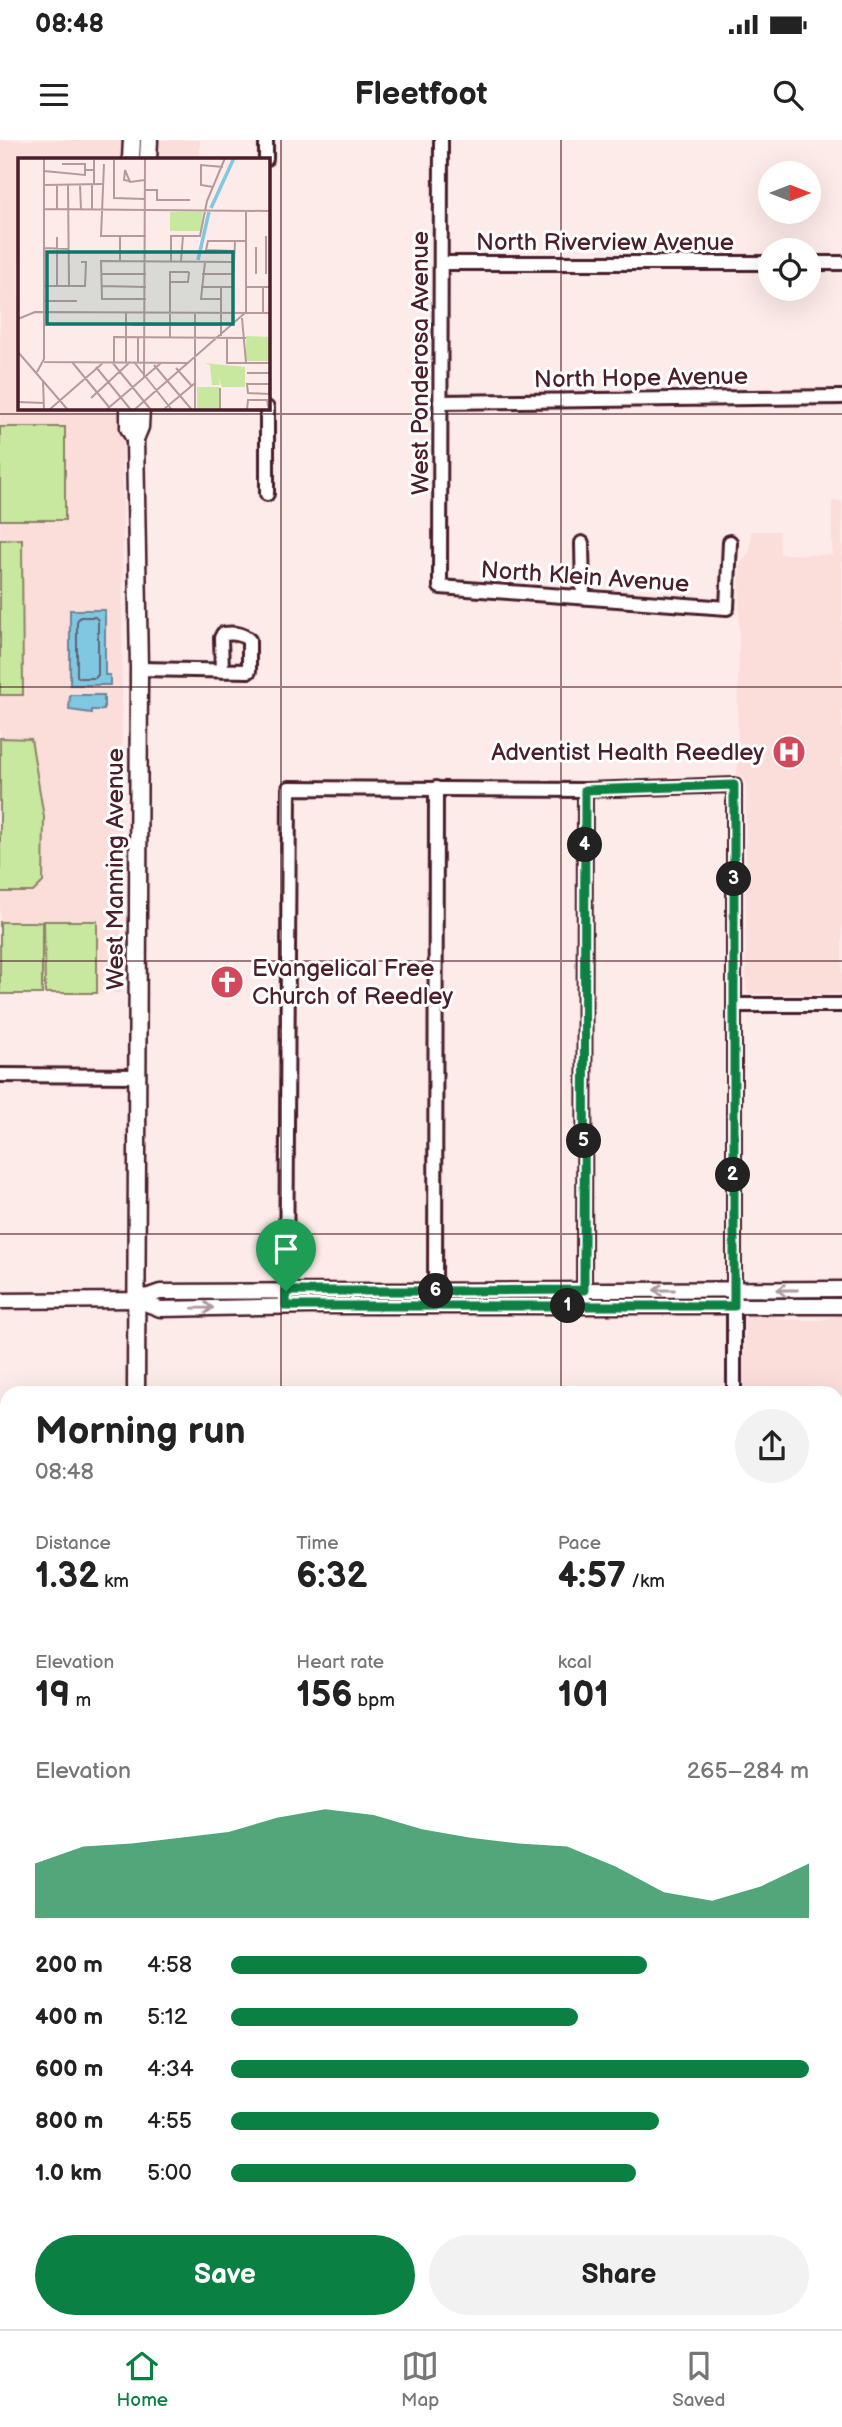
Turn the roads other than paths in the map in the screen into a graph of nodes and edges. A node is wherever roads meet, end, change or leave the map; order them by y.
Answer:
1 (132, 140) edge
2 (149, 140) edge
3 (266, 140) edge
4 (441, 140) edge
5 (131, 158) edge
6 (148, 158) edge
7 (266, 158) edge
8 (441, 263) junction
9 (758, 263) edge
10 (821, 263) edge
11 (842, 263) edge
12 (842, 397) edge
13 (440, 402) junction
14 (129, 410) edge
15 (141, 410) edge
16 (267, 410) edge
17 (135, 439) junction
18 (267, 494) dead end
19 (730, 541) dead end
20 (582, 543) dead end
21 (440, 587) joint
22 (583, 597) junction
23 (139, 669) junction
24 (222, 671) dead end
25 (436, 788) junction
26 (585, 790) junction
27 (734, 1005) junction
28 (842, 1005) edge
29 (0, 1076) edge
30 (137, 1076) junction
31 (842, 1289) edge
32 (584, 1290) junction
33 (732, 1290) junction
34 (286, 1291) junction
35 (435, 1291) junction
36 (137, 1300) junction
37 (0, 1301) edge
38 (286, 1306) junction
39 (435, 1306) junction
40 (584, 1306) junction
41 (734, 1306) junction
42 (842, 1306) edge
43 (136, 1386) edge
44 (734, 1386) edge

1 - 5 main road
2 - 6 main road
3 - 7 street
4 - 8 street, West Ponderosa Avenue
8 - 9 street, North Riverview Avenue
8 - 13 street, West Ponderosa Avenue
10 - 11 street
12 - 13 street, North Hope Avenue
13 - 21 street, West Ponderosa Avenue
14 - 17 main road, West Manning Avenue
15 - 17 main road, West Manning Avenue
16 - 18 street
17 - 23 main road, West Manning Avenue
19 - 22 street, North Klein Avenue
20 - 22 street
21 - 22 street, North Klein Avenue
23 - 24 street
23 - 30 main road, West Manning Avenue
25 - 26 street
25 - 34 street
25 - 35 street
26 - 27 street
26 - 32 street
27 - 28 street
27 - 33 street
29 - 30 street
30 - 36 main road, West Manning Avenue
31 -> 33 street
33 -> 32 street
32 - 35 street
32 - 40 street
33 - 41 street
34 - 35 street
34 - 36 street
34 - 38 street
35 - 39 street
36 - 37 street
36 -> 38 street
36 - 43 main road, West Manning Avenue
38 - 39 street
39 - 40 street
40 - 41 street
41 - 42 street
41 - 44 street

